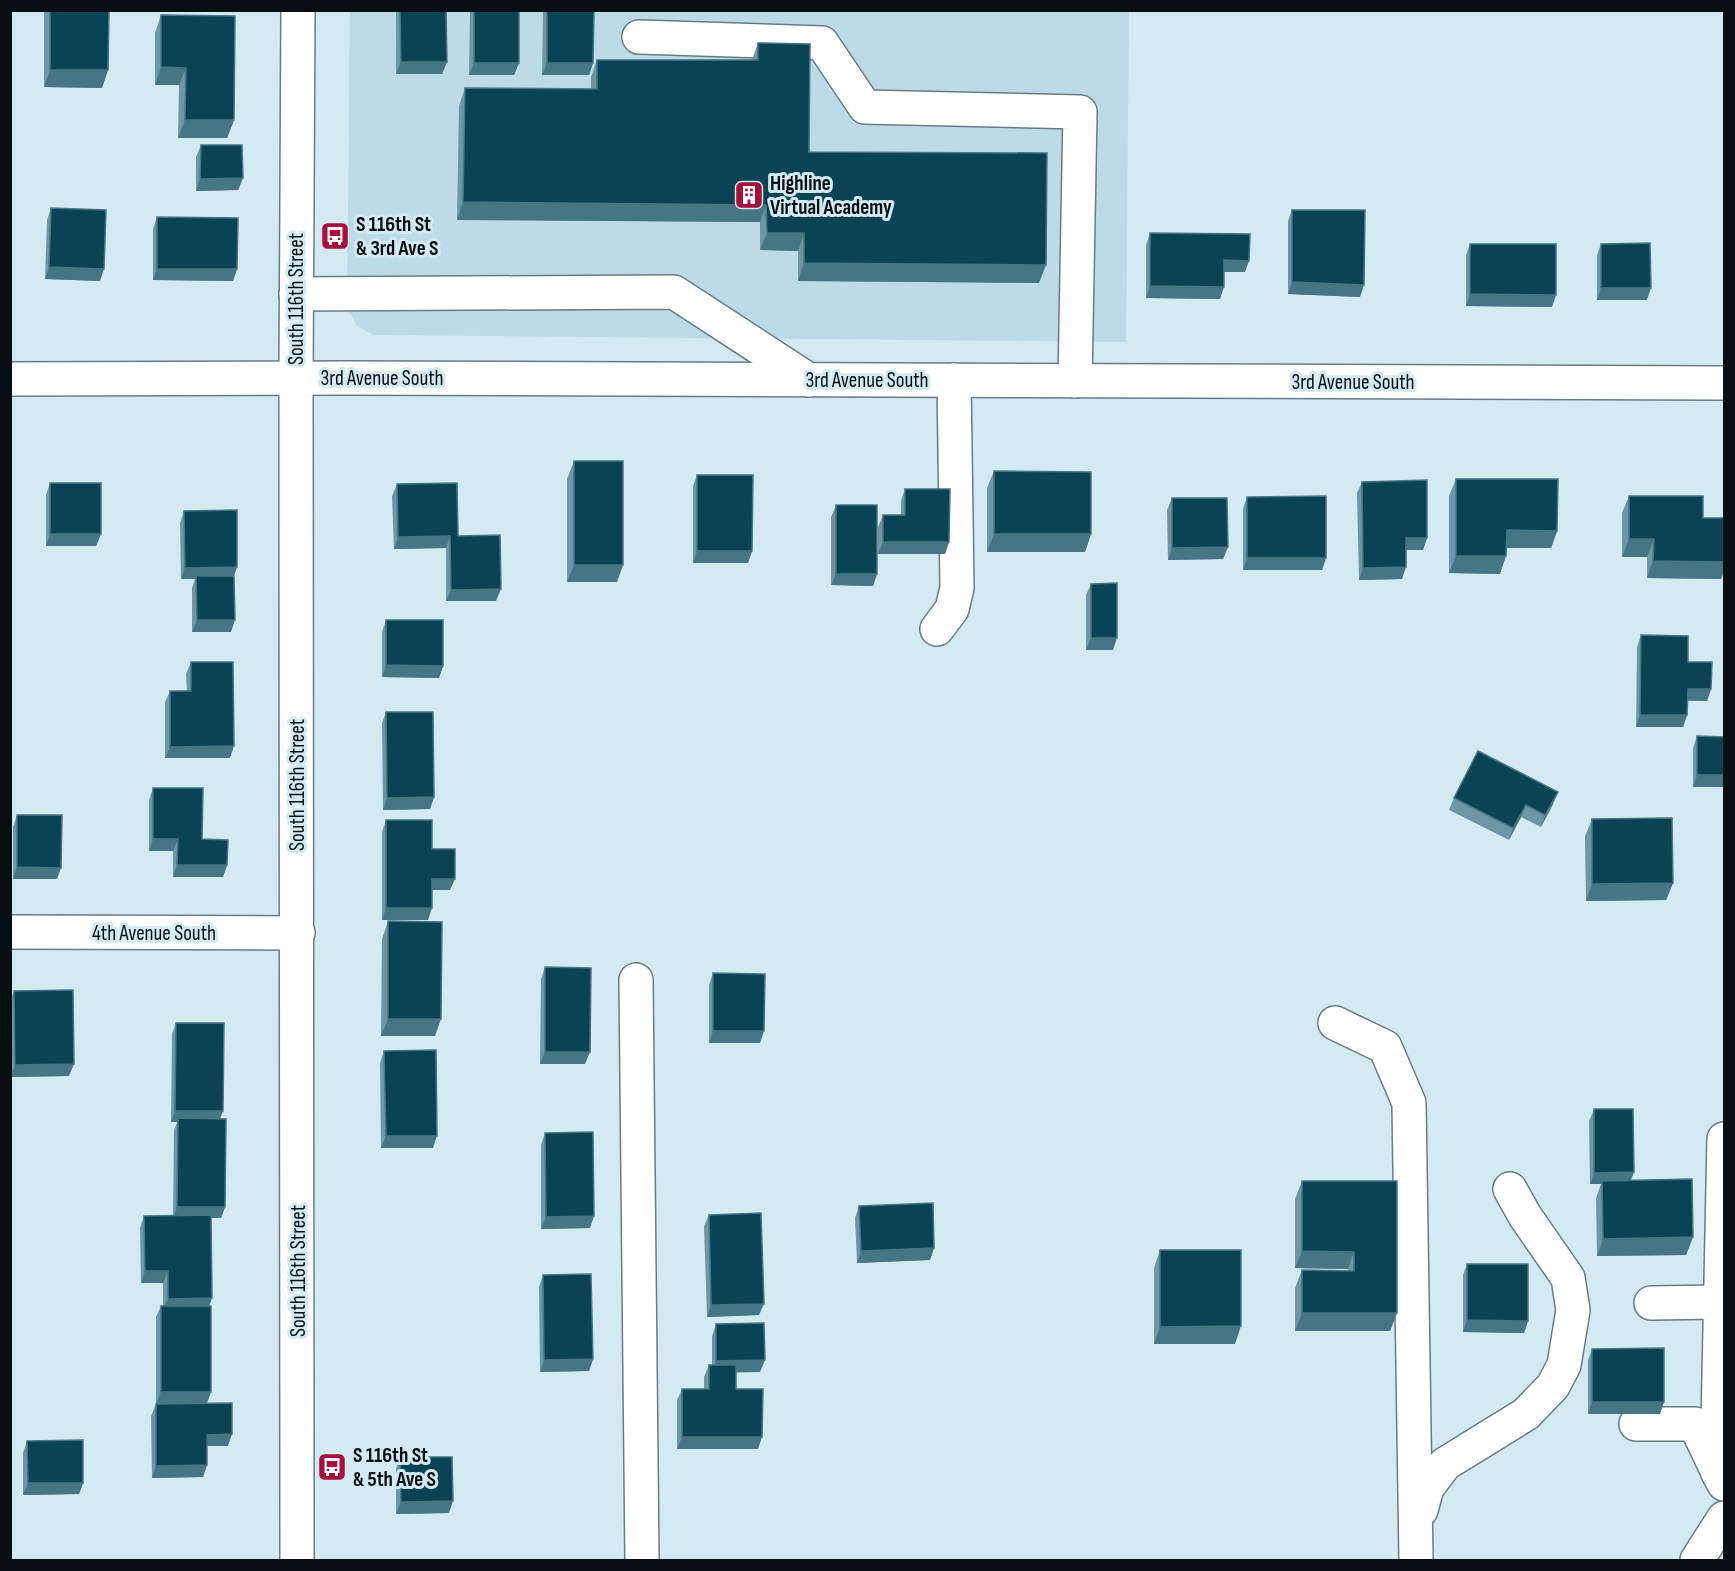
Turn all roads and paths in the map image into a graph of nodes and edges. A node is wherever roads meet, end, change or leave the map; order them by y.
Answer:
1 (298, 10) edge
2 (639, 37) dead end
3 (296, 294) junction
4 (296, 378) junction
5 (10, 380) edge
6 (809, 380) junction
7 (954, 380) junction
8 (1075, 381) junction
9 (1725, 383) edge
10 (937, 628) dead end
11 (10, 932) edge
12 (298, 933) junction
13 (636, 980) dead end
14 (1335, 1023) dead end
15 (1725, 1139) edge
16 (1510, 1189) dead end
17 (1720, 1302) junction
18 (1651, 1303) dead end
19 (663, 1362) dead end
20 (1636, 1424) dead end
21 (1721, 1477) edge
22 (1725, 1518) edge
23 (1416, 1545) edge
24 (641, 1546) edge
25 (297, 1560) edge
26 (1697, 1560) edge

1 - 3 street, South 116th Street
2 - 8 street
3 - 4 street, South 116th Street
3 - 6 street
4 - 5 street, 3rd Avenue South
4 - 6 street, 3rd Avenue South
4 - 12 street, South 116th Street
6 - 7 street, 3rd Avenue South
7 - 8 street, 3rd Avenue South
7 - 10 street
8 - 9 street, 3rd Avenue South
11 - 12 street, 4th Avenue South
12 - 25 street, South 116th Street
13 - 24 street
14 - 23 street
15 - 17 street
16 - 23 street
17 - 18 street
17 - 21 street
19 - 24 street
20 - 21 street
22 - 26 street

